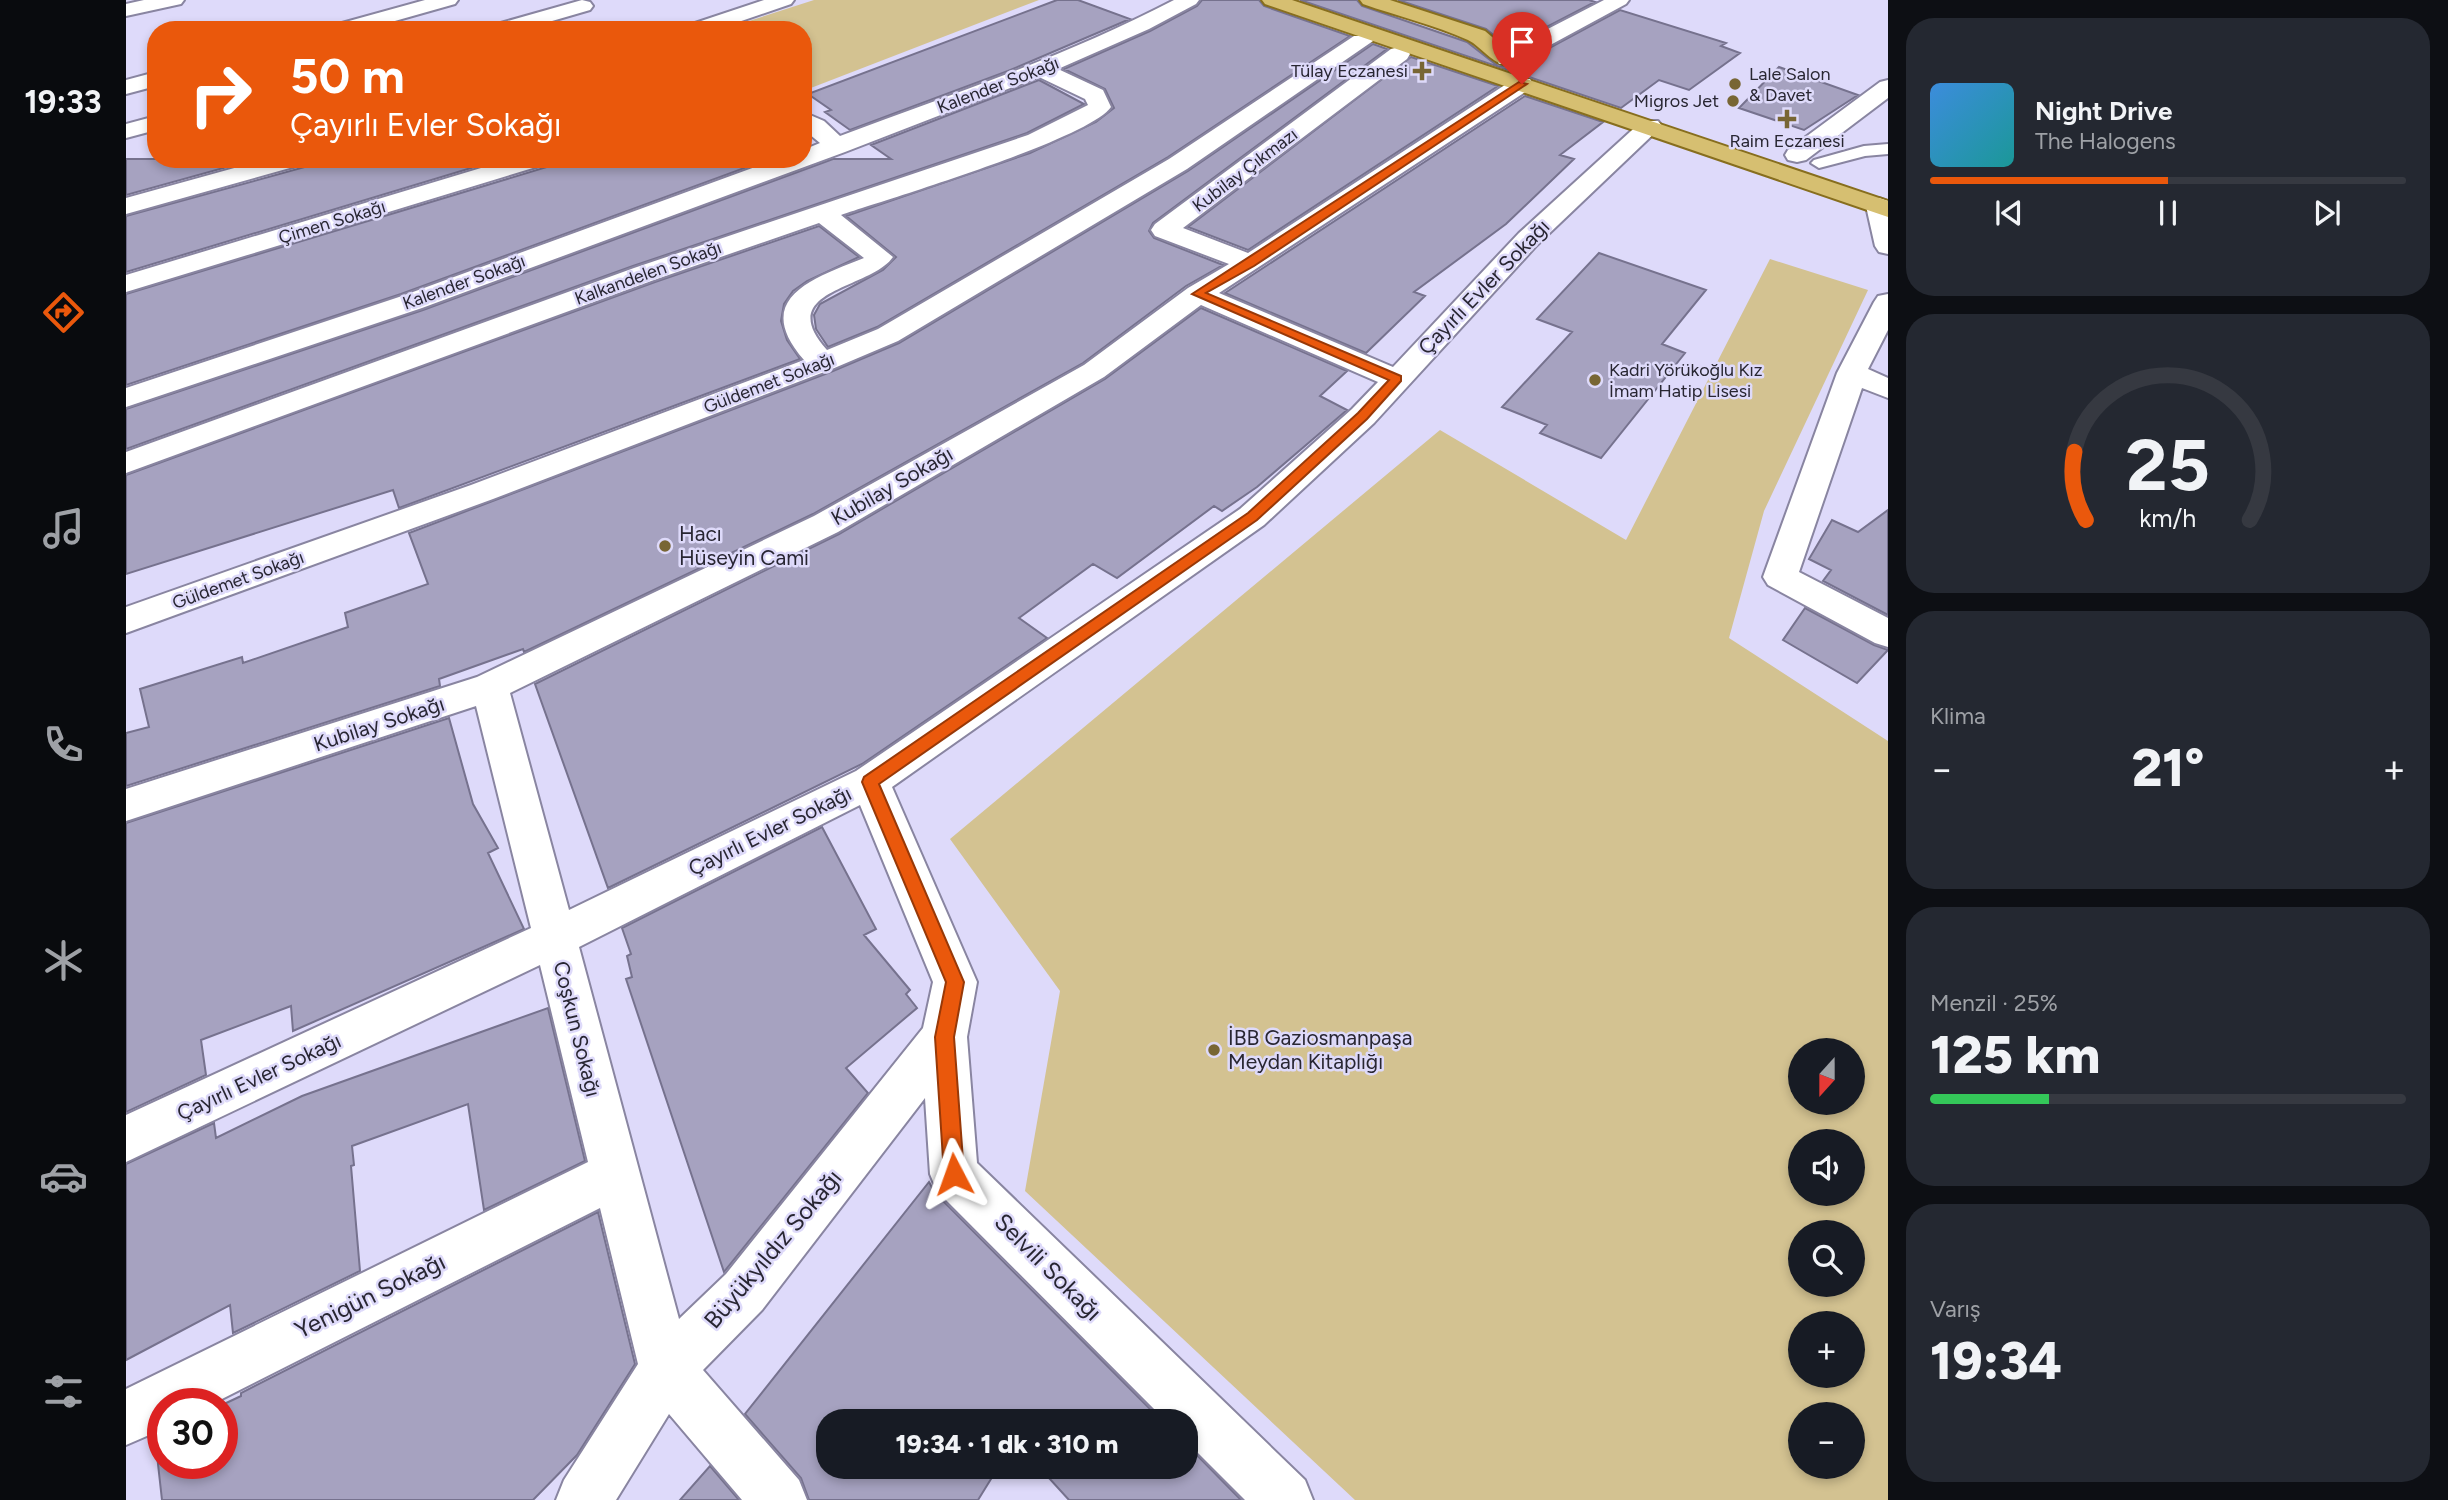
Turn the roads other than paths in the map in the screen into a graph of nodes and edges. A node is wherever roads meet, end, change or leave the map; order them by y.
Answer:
1 (174, 0) edge
2 (448, 0) edge
3 (784, 0) edge
4 (1189, 0) edge
5 (1272, 0) edge
6 (1320, 0) edge
7 (1370, 0) edge
8 (1619, 0) edge
9 (585, 9) edge
10 (126, 10) edge
11 (371, 21) edge
12 (535, 21) edge
13 (720, 21) edge
14 (1362, 41) dead end
15 (1399, 54) dead end
16 (1040, 69) junction
17 (1515, 71) junction
18 (147, 81) edge
19 (126, 87) edge
20 (1888, 87) edge
21 (812, 124) edge
22 (147, 125) edge
23 (1650, 126) junction
24 (126, 131) edge
25 (838, 147) junction
26 (1888, 149) edge
27 (812, 156) edge
28 (1808, 159) junction
29 (263, 168) edge
30 (507, 168) edge
31 (777, 168) edge
32 (1885, 200) edge
33 (126, 206) edge
34 (822, 213) junction
35 (1888, 246) edge
36 (1250, 263) junction
37 (126, 284) edge
38 (1198, 294) junction
39 (1888, 302) edge
40 (822, 363) junction
41 (1852, 373) junction
42 (1397, 379) junction
43 (1888, 389) edge
44 (126, 398) edge
45 (126, 463) edge
46 (126, 620) edge
47 (1888, 634) edge
48 (490, 688) junction
49 (870, 782) junction
50 (126, 805) edge
51 (554, 938) junction
52 (944, 1037) junction
53 (126, 1139) edge
54 (614, 1175) junction
55 (666, 1369) junction
56 (126, 1418) edge
57 (584, 1500) edge
58 (779, 1500) edge
59 (1285, 1500) edge

1 - 10 street
2 - 11 street
3 - 13 street
4 - 16 street, Kalender Sokağı
5 - 17 main road
6 - 17 main road
7 - 17 main road
8 - 17 street, Kubilay Sokağı
9 - 12 street
14 - 40 street, Güldemet Sokağı
15 - 36 street, Kubilay Çıkmazı
16 - 25 street, Kalender Sokağı
16 - 34 street, Kalkandelen Sokağı
17 - 23 main road
17 - 28 main road
17 - 36 street, Kubilay Sokağı
18 - 19 street
20 - 28 street
21 - 25 street
22 - 24 street
23 - 32 main road
23 - 42 street, Çayırlı Evler Sokağı
25 - 27 street, Kalender Sokağı
26 - 28 lane
28 - 32 main road
29 - 33 street
30 - 37 street, Çimen Sokağı
31 - 44 street, Kalender Sokağı
32 - 35 street
34 - 40 street
34 - 45 street, Kalkandelen Sokağı
36 - 38 street, Kubilay Sokağı
38 - 42 street
38 - 48 street, Kubilay Sokağı
39 - 41 street
40 - 46 street, Güldemet Sokağı
41 - 43 street
41 - 47 street
42 - 49 street, Çayırlı Evler Sokağı
48 - 50 street, Kubilay Sokağı
48 - 51 street, Coşkun Sokağı
49 - 51 street, Çayırlı Evler Sokağı
49 - 52 street, Selvili Sokağı
51 - 53 street, Çayırlı Evler Sokağı
51 - 54 street, Coşkun Sokağı
52 - 55 street, Büyükyıldız Sokağı
52 - 59 street, Selvili Sokağı
54 - 55 street, Coşkun Sokağı
54 - 56 street, Yenigün Sokağı
55 - 57 street, Büyükyıldız Sokağı
55 - 58 street

